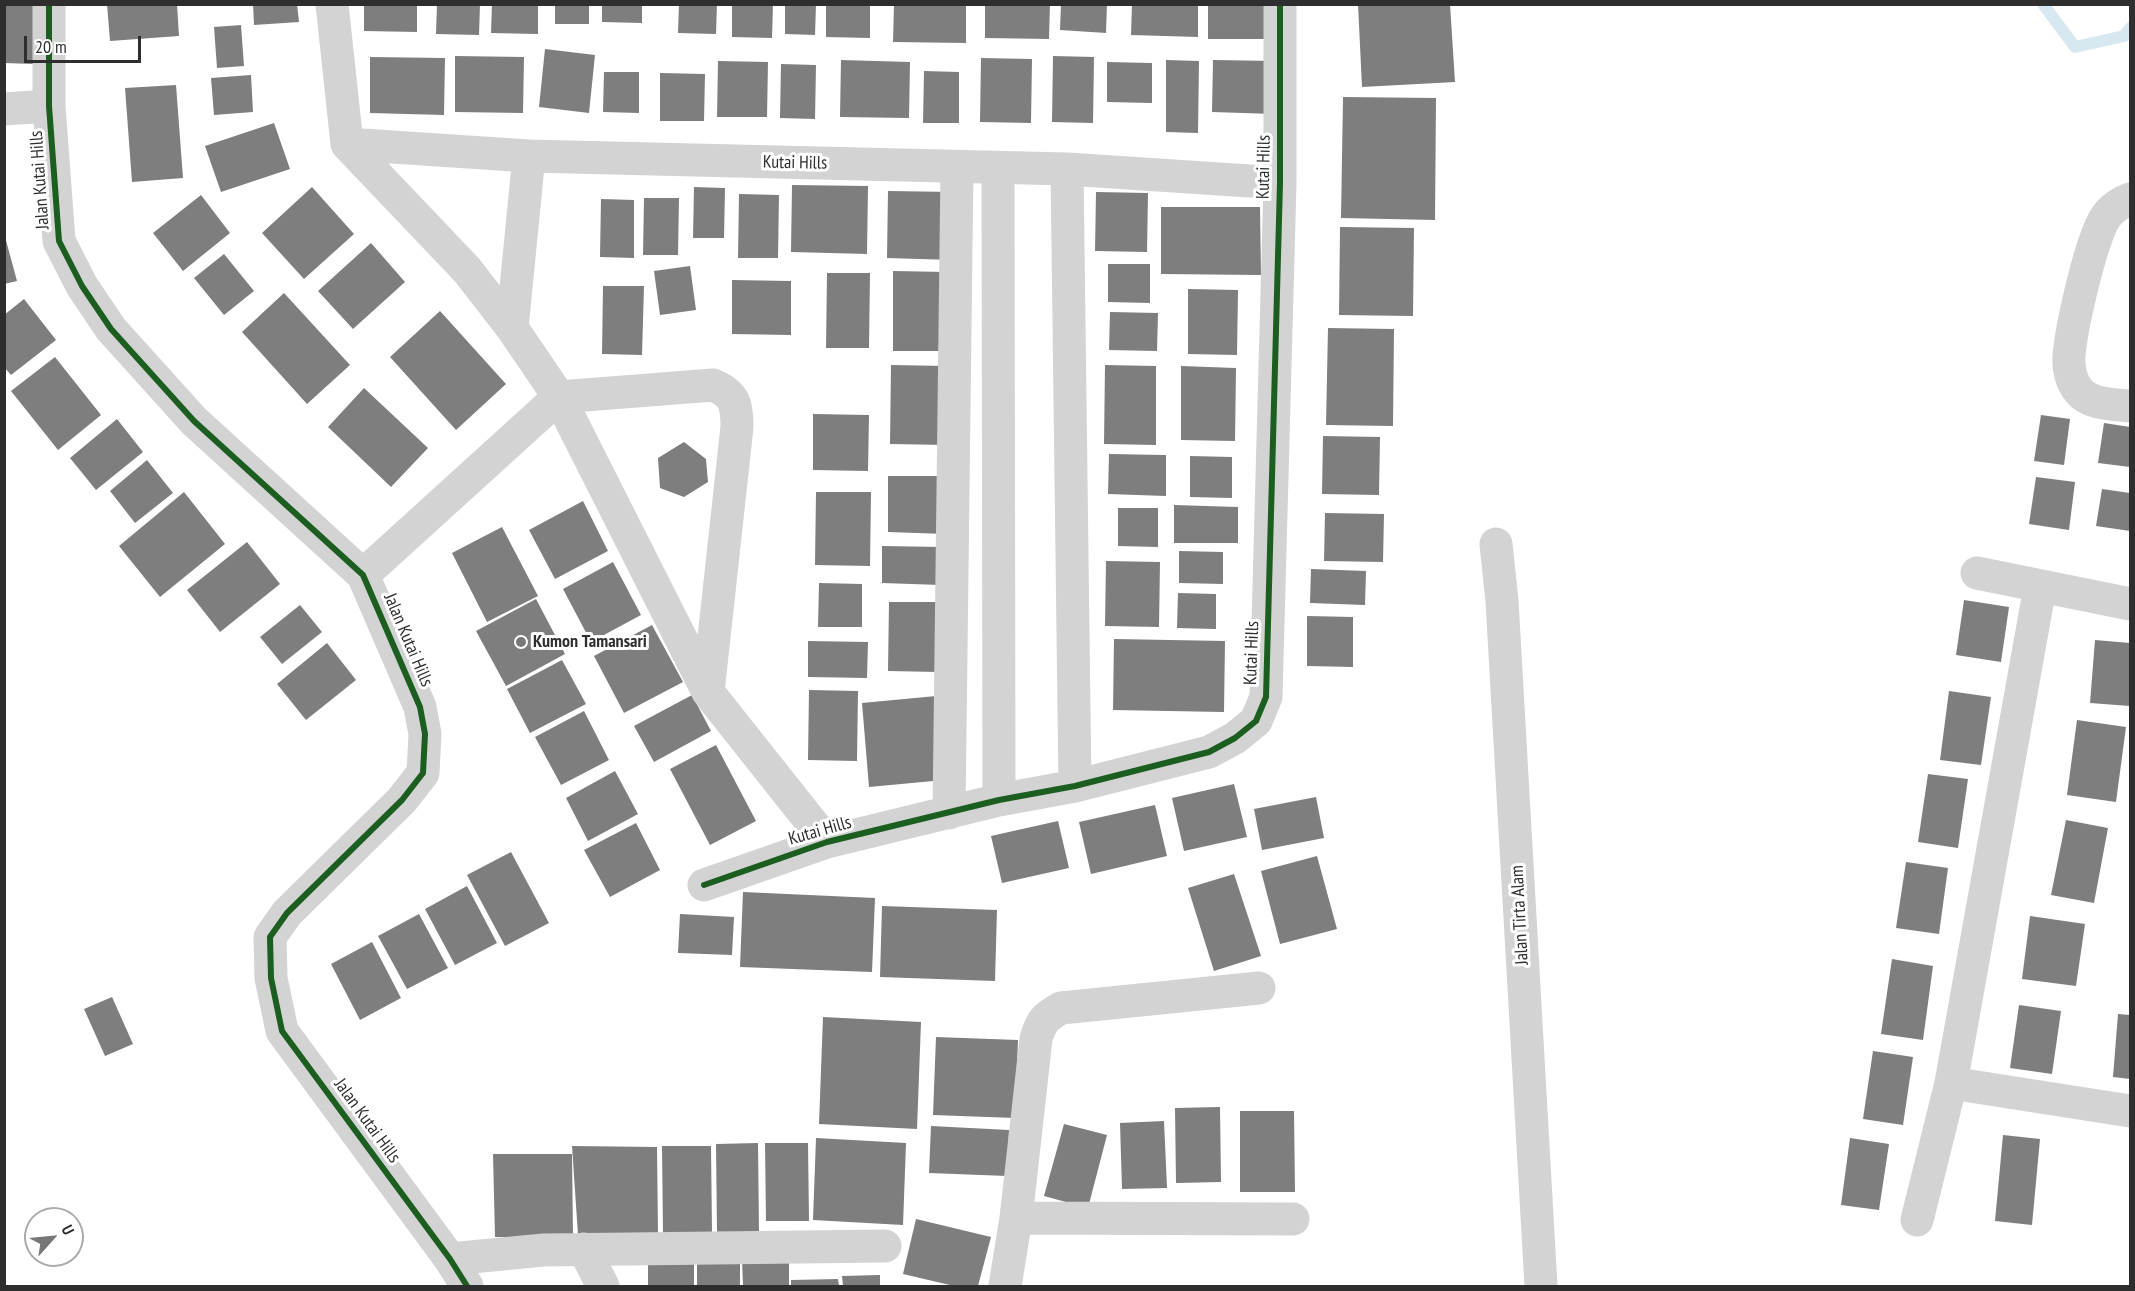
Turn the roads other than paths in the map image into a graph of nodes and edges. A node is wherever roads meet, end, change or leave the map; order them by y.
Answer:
1 (49, 4) edge
2 (332, 4) edge
3 (1280, 4) edge
4 (49, 106) junction
5 (4, 109) edge
6 (347, 144) junction
7 (529, 156) junction
8 (957, 167) junction
9 (998, 168) junction
10 (1067, 169) junction
11 (1280, 183) junction
12 (2130, 199) edge
13 (512, 328) junction
14 (559, 397) junction
15 (2130, 406) edge
16 (1496, 544) dead end
17 (1977, 573) dead end
18 (363, 575) junction
19 (2040, 587) junction
20 (2130, 604) edge
21 (708, 692) junction
22 (1075, 786) junction
23 (999, 800) junction
24 (949, 813) junction
25 (827, 842) junction
26 (704, 885) dead end
27 (1259, 988) dead end
28 (1952, 1083) junction
29 (2130, 1111) edge
30 (1016, 1218) junction
31 (1293, 1219) dead end
32 (1917, 1220) dead end
33 (885, 1246) dead end
34 (584, 1249) junction
35 (450, 1259) junction
36 (467, 1287) edge
37 (603, 1287) edge
38 (1005, 1287) edge
39 (1541, 1287) edge

1 - 4 street, Jalan Kutai Hills
2 - 6 street
3 - 11 street, Kutai Hills
4 - 5 street
4 - 18 street, Jalan Kutai Hills
6 - 7 street, Kutai Hills
6 - 13 street, Kutai Hills
7 - 8 street, Kutai Hills
7 - 13 street
8 - 9 street, Kutai Hills
8 - 24 street
9 - 10 street, Kutai Hills
9 - 23 street
10 - 11 street, Kutai Hills
10 - 22 street
11 - 22 street, Kutai Hills
12 - 15 street
13 - 14 street, Kutai Hills
14 - 18 street
14 - 21 street, Kutai Hills
14 - 21 street
16 - 39 street, Jalan Tirta Alam
17 - 19 street
18 - 35 street, Jalan Kutai Hills
19 - 20 street
19 - 28 street
21 - 25 street, Kutai Hills
22 - 23 street, Kutai Hills
23 - 24 street, Kutai Hills
24 - 25 street, Kutai Hills
25 - 26 street, Kutai Hills
27 - 30 street
28 - 29 street
28 - 32 street
30 - 31 street
30 - 38 street
33 - 34 street
34 - 35 street
34 - 37 street
35 - 36 street, Jalan Kutai Hills

